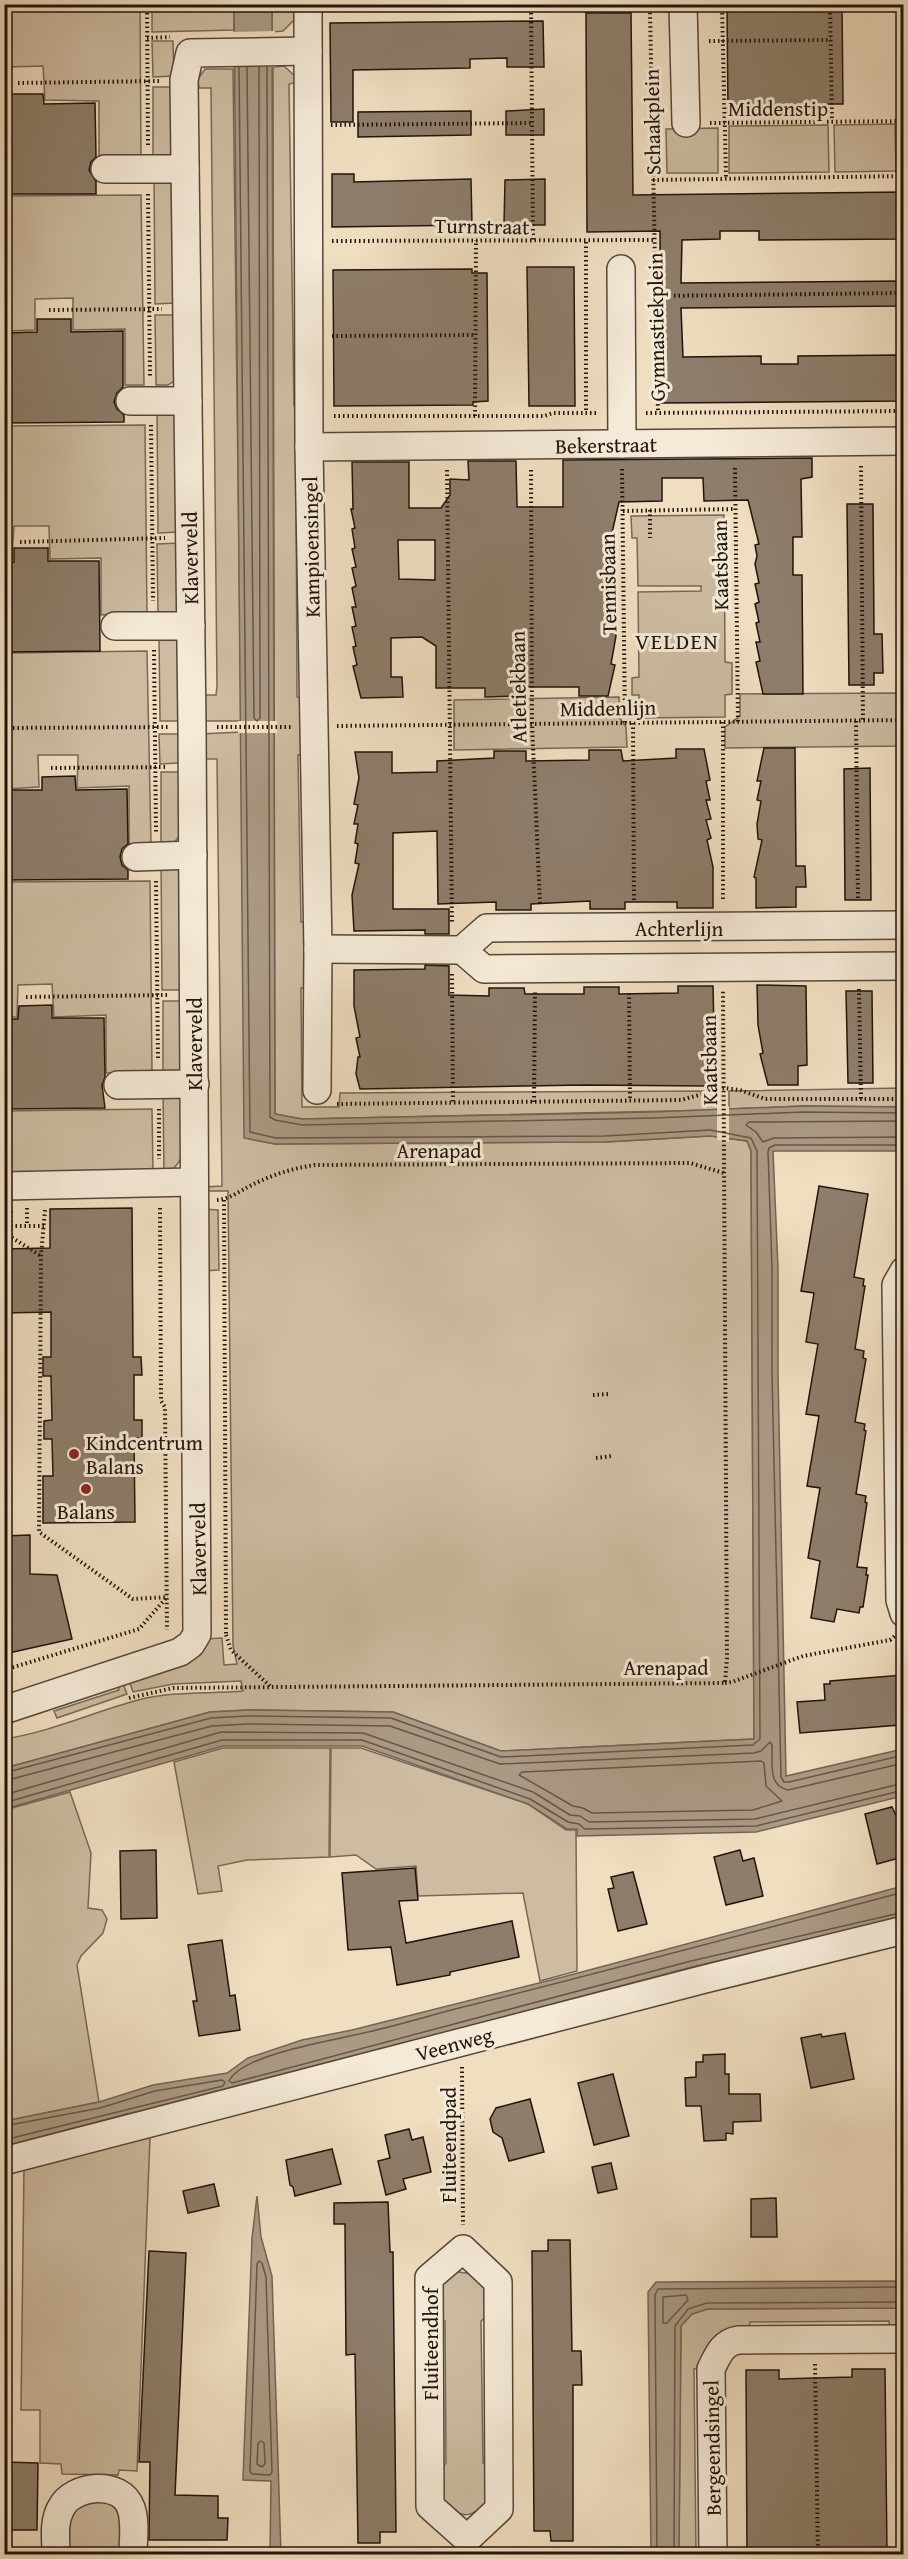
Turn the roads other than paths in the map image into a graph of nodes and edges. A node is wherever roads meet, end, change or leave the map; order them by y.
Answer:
1 (308, 4) edge
2 (683, 4) edge
3 (296, 51) junction
4 (686, 123) road end
5 (105, 169) dead end
6 (185, 169) junction
7 (621, 269) dead end
8 (140, 401) road end
9 (188, 401) junction
10 (903, 441) edge
11 (622, 444) junction
12 (309, 447) junction
13 (115, 626) dead end
14 (191, 626) junction
15 (193, 855) junction
16 (146, 857) road end
17 (903, 925) edge
18 (318, 949) junction
19 (457, 950) junction
20 (903, 966) edge
21 (195, 1084) junction
22 (118, 1085) dead end
23 (317, 1090) road end
24 (194, 1191) junction
25 (8, 1198) edge
26 (903, 1271) edge
27 (903, 1613) edge
28 (4, 1710) edge
29 (903, 1930) edge
30 (4, 2161) edge
31 (903, 2339) edge
32 (468, 2547) edge
33 (56, 2554) edge
34 (133, 2554) edge
35 (713, 2554) edge

1 - 3 street, Kampioensingel
2 - 4 street, Schaakplein
3 - 6 street, Klaverveld
3 - 12 street, Kampioensingel
5 - 6 street
6 - 9 street, Klaverveld
7 - 11 street, Gymnastiekplein
8 - 9 street
9 - 14 street, Klaverveld
10 - 11 street, Bekerstraat
11 - 12 street, Bekerstraat
12 - 18 street, Kampioensingel
13 - 14 street
14 - 15 street, Klaverveld
15 - 16 street
15 - 21 street, Klaverveld
17 - 19 street, Achterlijn
18 - 19 street
18 - 23 street, Kampioensingel
19 - 20 street, Achterlijn
21 - 22 street
21 - 24 street, Klaverveld
24 - 25 street
24 - 28 street, Klaverveld
26 - 27 street
29 - 30 street, Veenweg
31 - 35 street, Bergeendsingel
32 - 32 street, Fluiteendhof
33 - 34 street

